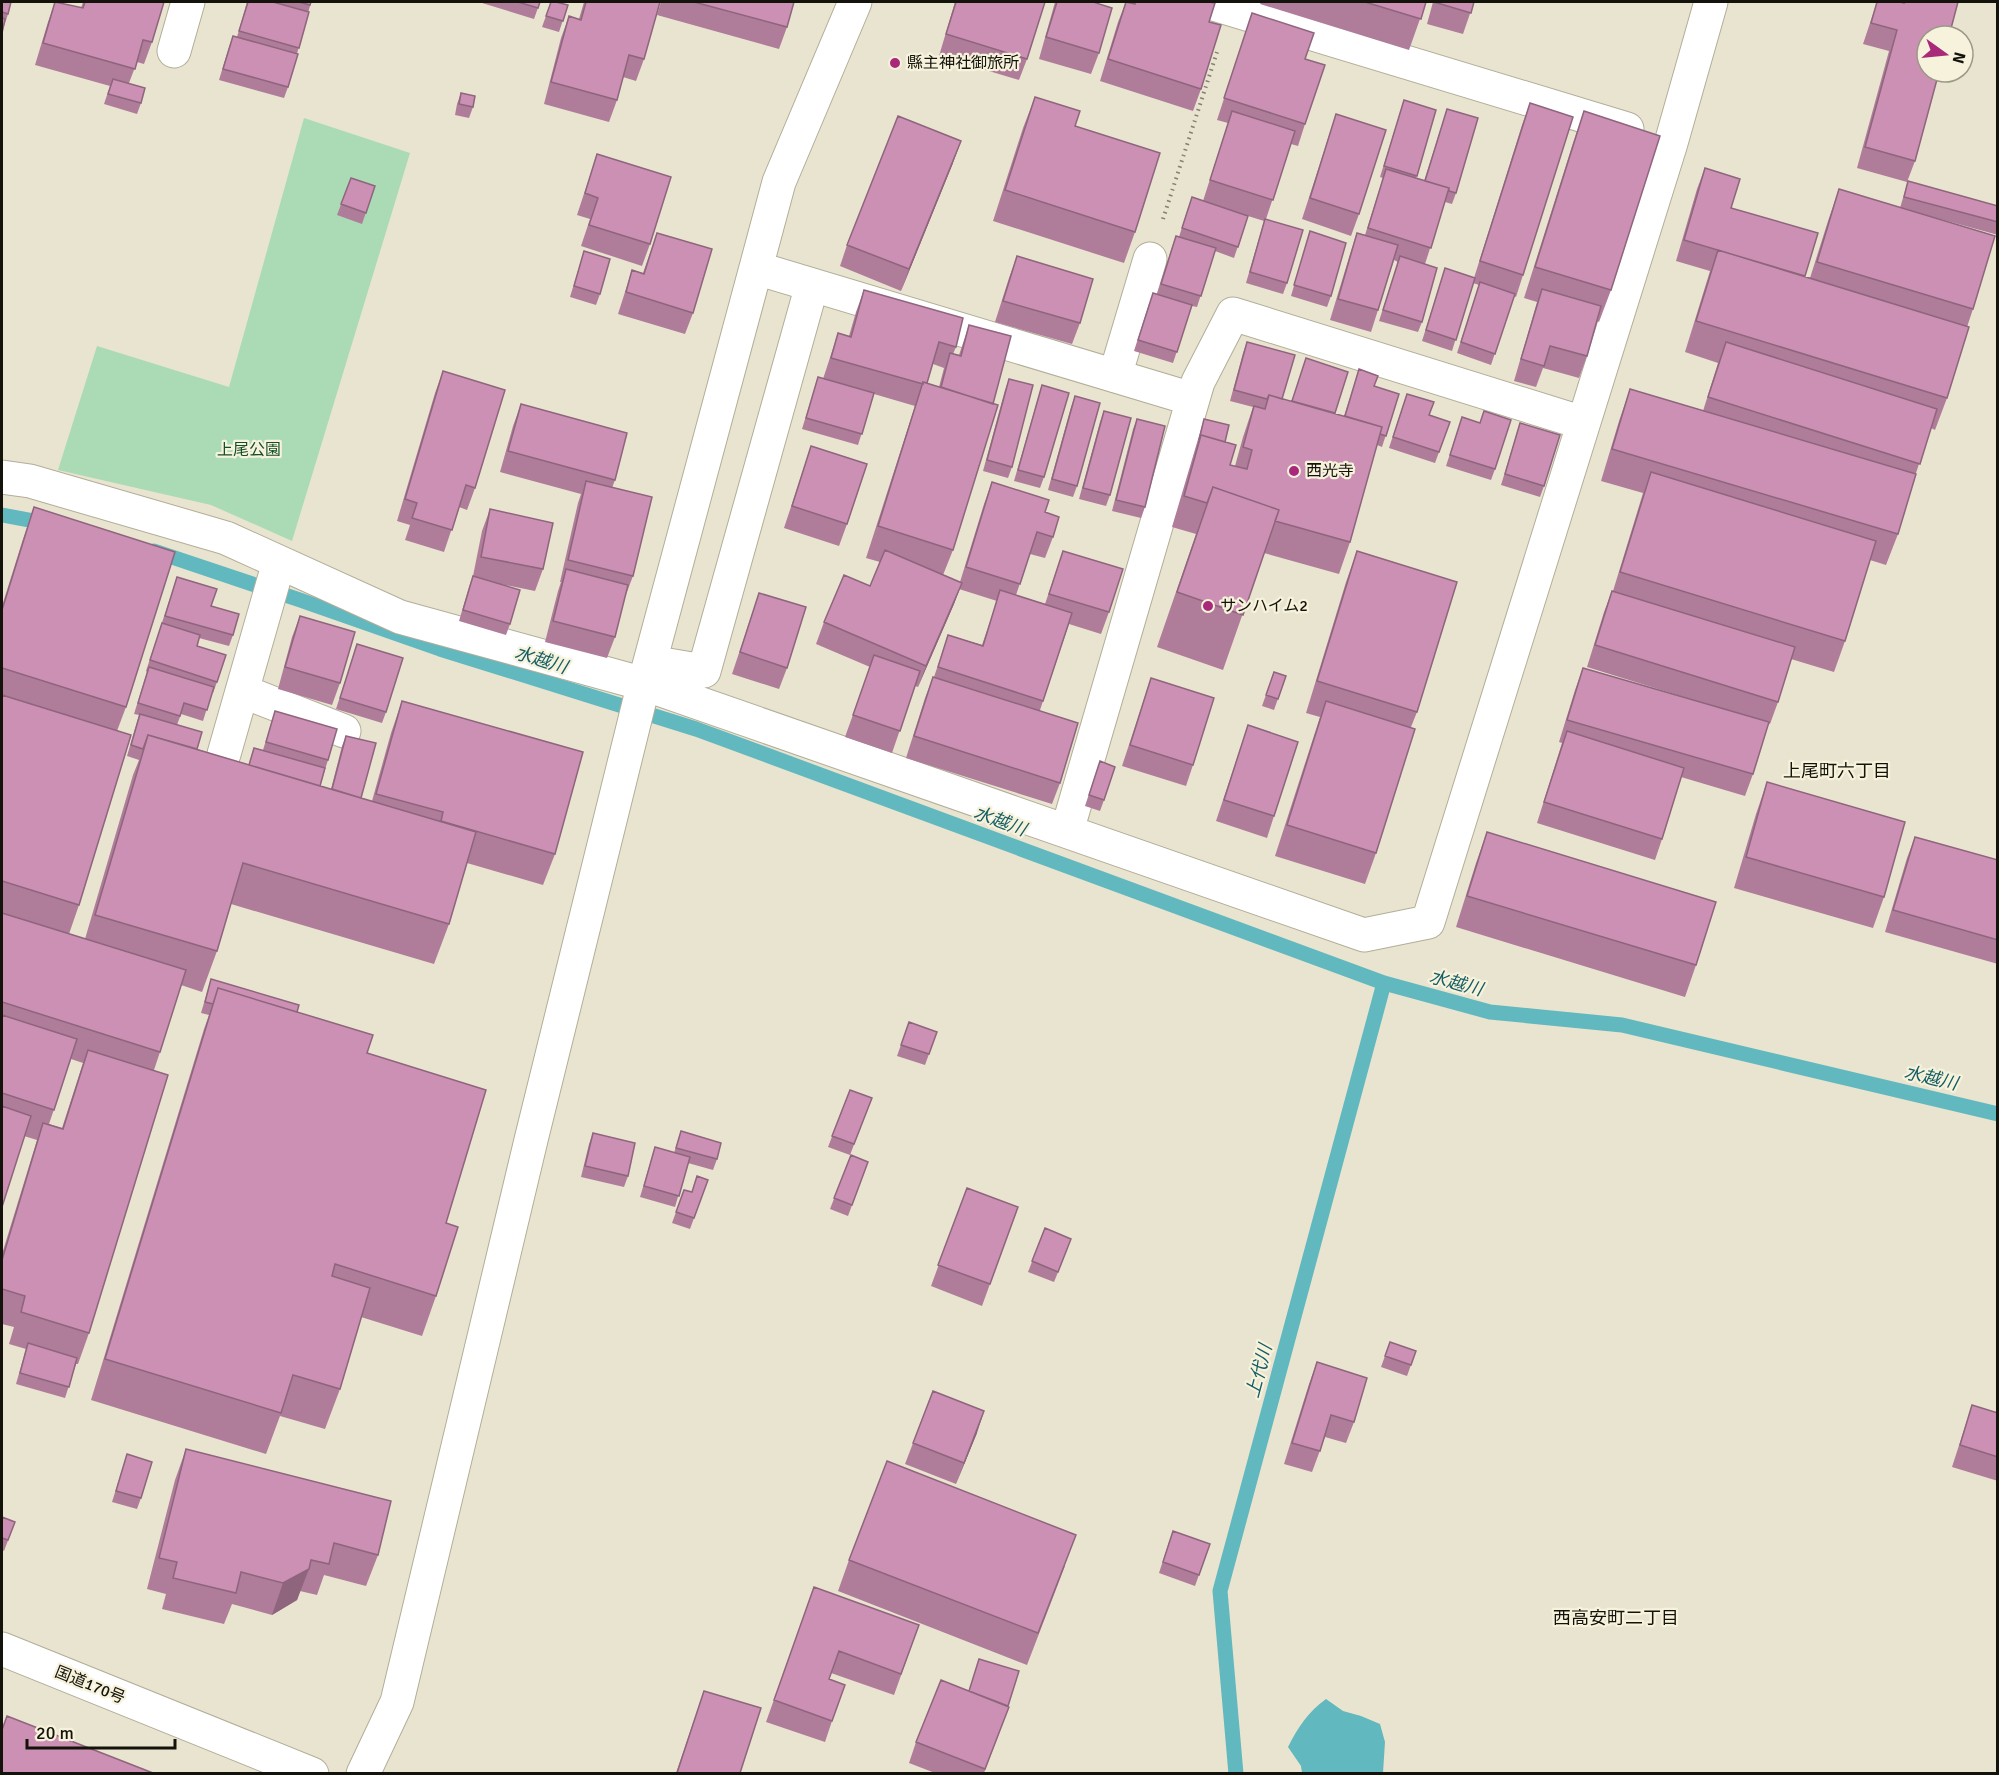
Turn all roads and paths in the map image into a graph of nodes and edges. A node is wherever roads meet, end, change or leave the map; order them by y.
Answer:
1 (188, 2) edge
2 (855, 2) edge
3 (1711, 2) edge
4 (1219, 5) edge
5 (174, 51) dead end
6 (1671, 143) junction
7 (1150, 259) joint
8 (756, 268) junction
9 (812, 285) junction
10 (1115, 376) junction
11 (1192, 399) junction
12 (1583, 423) junction
13 (2, 477) edge
14 (273, 583) junction
15 (242, 691) junction
16 (642, 693) junction
17 (344, 731) dead end
18 (224, 754) dead end
19 (1067, 831) junction
20 (2, 1649) edge
21 (312, 1773) edge
22 (363, 1773) edge

1 - 5 main road
2 - 8 main road
3 - 6 main road
4 - 6 main road
4 - 7 path
6 - 12 main road
7 - 10 main road
8 - 9 main road
8 - 16 main road
9 - 10 main road
9 - 16 main road
10 - 11 main road
11 - 12 main road
11 - 19 main road
12 - 19 main road
13 - 14 main road
14 - 15 main road
14 - 16 main road
15 - 17 main road
15 - 18 main road
16 - 19 main road
16 - 22 main road
20 - 21 main road, 国道170号

